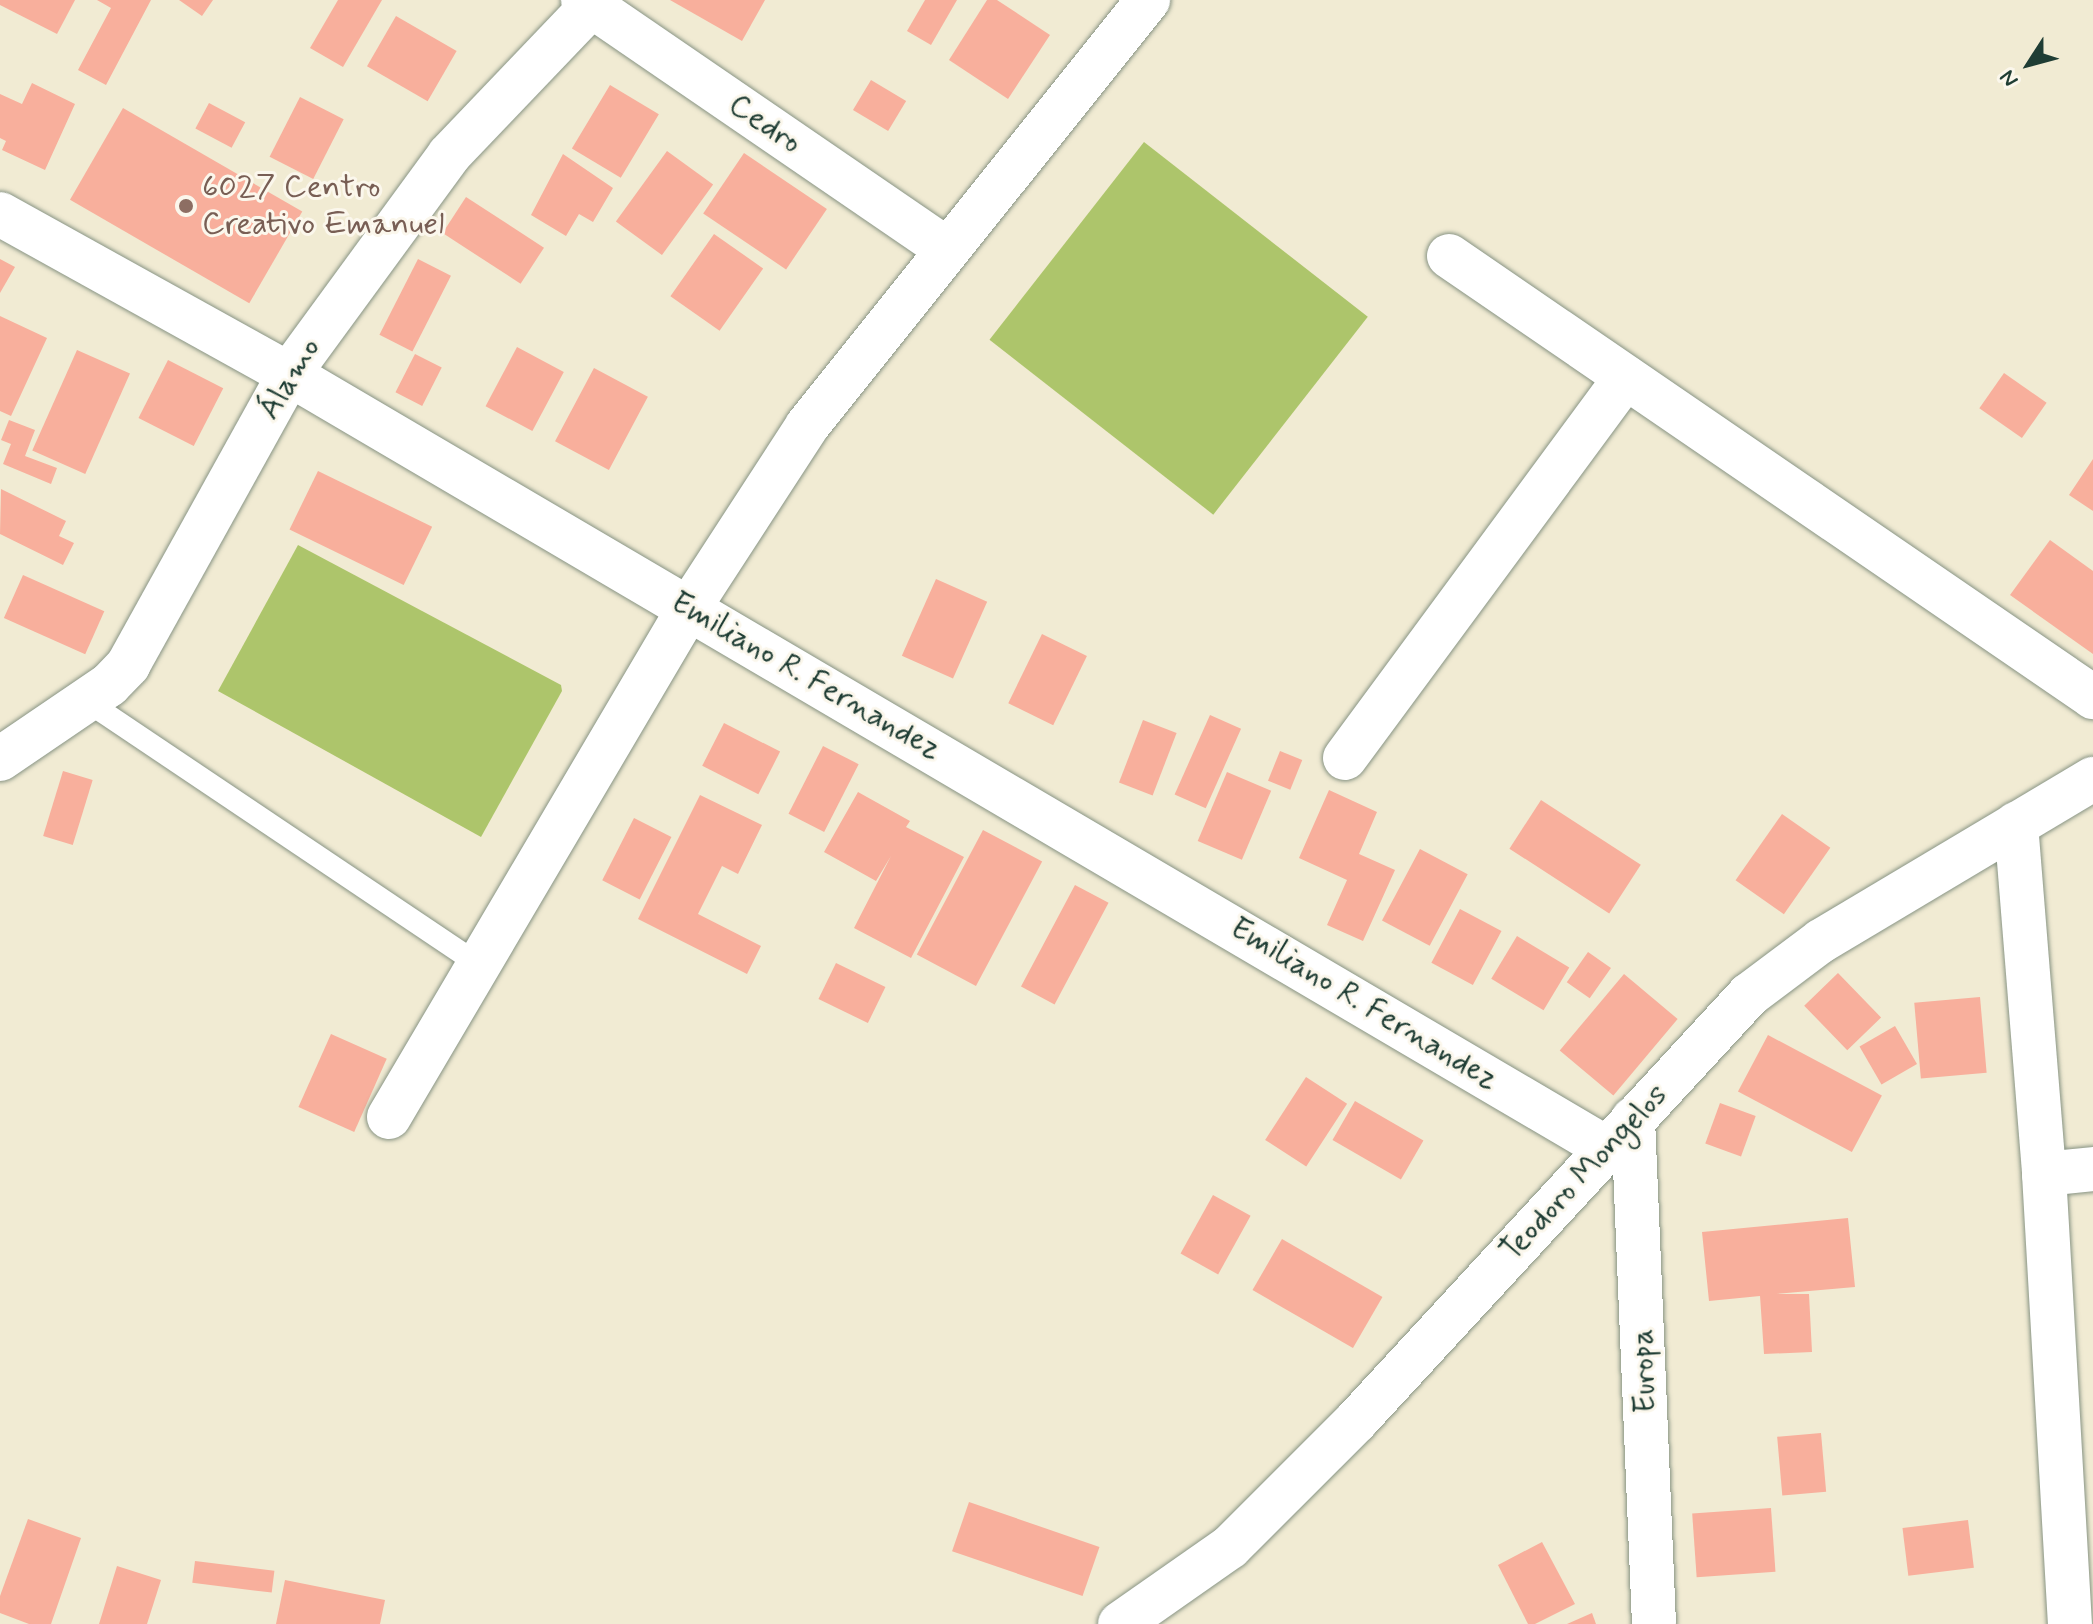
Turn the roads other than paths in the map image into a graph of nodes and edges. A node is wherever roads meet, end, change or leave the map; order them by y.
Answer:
1 (1148, 0) edge
2 (591, 2) edge
3 (0, 214) edge
4 (947, 249) junction
5 (1449, 256) dead end
6 (289, 374) junction
7 (1626, 377) junction
8 (689, 608) junction
9 (2093, 697) edge
10 (85, 700) junction
11 (1345, 758) dead end
12 (0, 759) edge
13 (2093, 779) edge
14 (2016, 824) junction
15 (478, 964) junction
16 (389, 1117) dead end
17 (1620, 1133) junction
18 (2093, 1169) edge
19 (2044, 1174) junction
20 (1120, 1624) edge
21 (1654, 1624) edge
22 (2070, 1624) edge

1 - 4 street
2 - 4 street, Cedro
2 - 6 street, Álamo
3 - 6 street, Emiliano R. Fernandez
4 - 8 street
5 - 7 street
6 - 8 street, Emiliano R. Fernandez
6 - 10 street, Álamo
7 - 9 street
7 - 11 street
8 - 15 street
8 - 17 street, Emiliano R. Fernandez
10 - 12 street, Álamo
10 - 15 lane
13 - 14 street, Teodoro Mongelos
14 - 17 street, Teodoro Mongelos
14 - 19 street
15 - 16 street
17 - 20 street, Teodoro Mongelos
17 - 21 street, Europa
18 - 19 street
19 - 22 street

